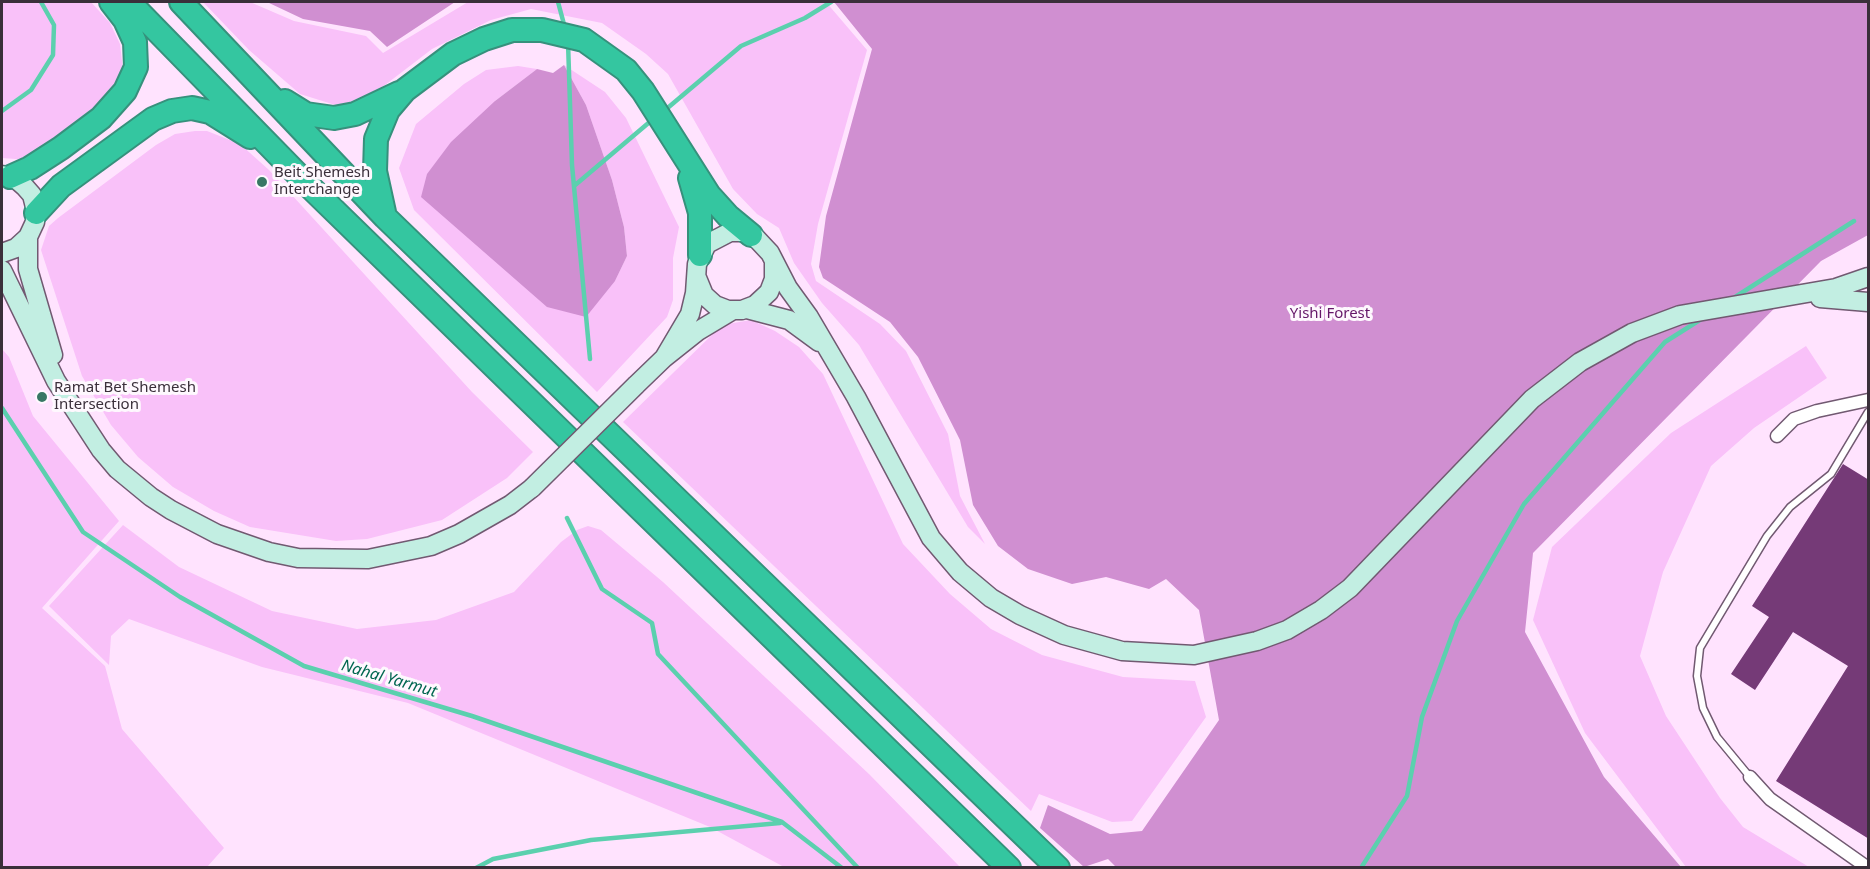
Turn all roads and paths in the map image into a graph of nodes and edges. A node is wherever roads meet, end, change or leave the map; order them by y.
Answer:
1 (111, 2) edge
2 (129, 2) edge
3 (181, 2) edge
4 (253, 78) junction
5 (405, 90) junction
6 (683, 156) junction
7 (6, 176) edge
8 (306, 183) junction
9 (36, 213) junction
10 (386, 217) junction
11 (752, 235) junction
12 (28, 237) junction
13 (2, 253) edge
14 (700, 255) junction
15 (774, 261) junction
16 (2, 270) edge
17 (1869, 277) edge
18 (697, 278) junction
19 (1785, 295) junction
20 (2, 296) edge
21 (1869, 302) edge
22 (740, 310) junction
23 (830, 355) junction
24 (664, 358) junction
25 (50, 369) junction
26 (1869, 400) edge
27 (73, 408) junction
28 (1869, 412) edge
29 (1865, 429) edge
30 (1777, 436) dead end
31 (1750, 777) joint
32 (1009, 867) edge
33 (1058, 867) edge
34 (1868, 867) edge

1 - 7 highway
2 - 8 highway
3 - 4 highway
4 - 5 highway
4 - 10 highway
5 - 6 highway
5 - 10 highway
6 - 11 highway
6 - 14 highway
7 - 9 main road
8 - 9 highway
8 - 32 highway
9 - 12 main road
10 - 33 highway
11 - 14 main road
11 - 15 main road
12 - 13 main road
12 - 27 main road
14 - 18 main road
15 - 22 main road
15 - 23 main road
16 - 25 main road
17 - 19 main road
18 - 22 main road
18 - 24 main road
19 - 21 main road
19 - 23 main road
20 - 25 main road
22 - 23 main road
22 - 24 main road
24 - 27 main road, bridge
25 - 27 main road
26 - 30 street
28 - 29 lane
29 - 31 lane
31 - 34 street

